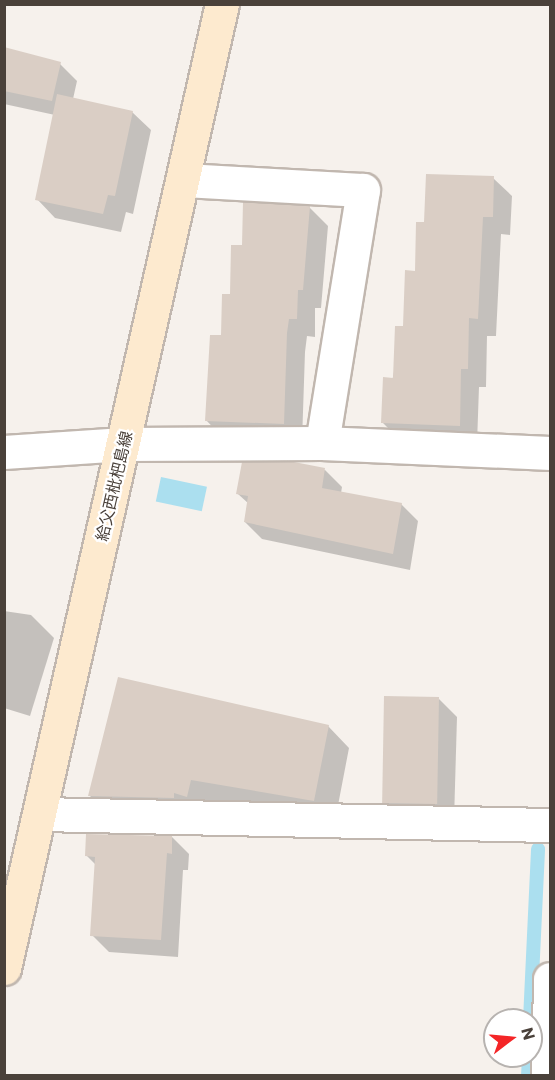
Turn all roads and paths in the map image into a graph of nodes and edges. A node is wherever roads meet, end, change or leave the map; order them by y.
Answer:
1 (222, 4) edge
2 (183, 180) junction
3 (322, 443) junction
4 (124, 444) junction
5 (4, 452) edge
6 (550, 453) edge
7 (40, 814) junction
8 (550, 825) edge
9 (4, 968) edge
10 (550, 979) edge
11 (548, 1076) edge

1 - 2 main road, 給父西枇杷島線
2 - 3 street
2 - 4 main road, 給父西枇杷島線
3 - 4 street
3 - 6 street
4 - 5 street
4 - 7 main road, 給父西枇杷島線
7 - 8 street
7 - 9 main road, 給父西枇杷島線
10 - 11 street

